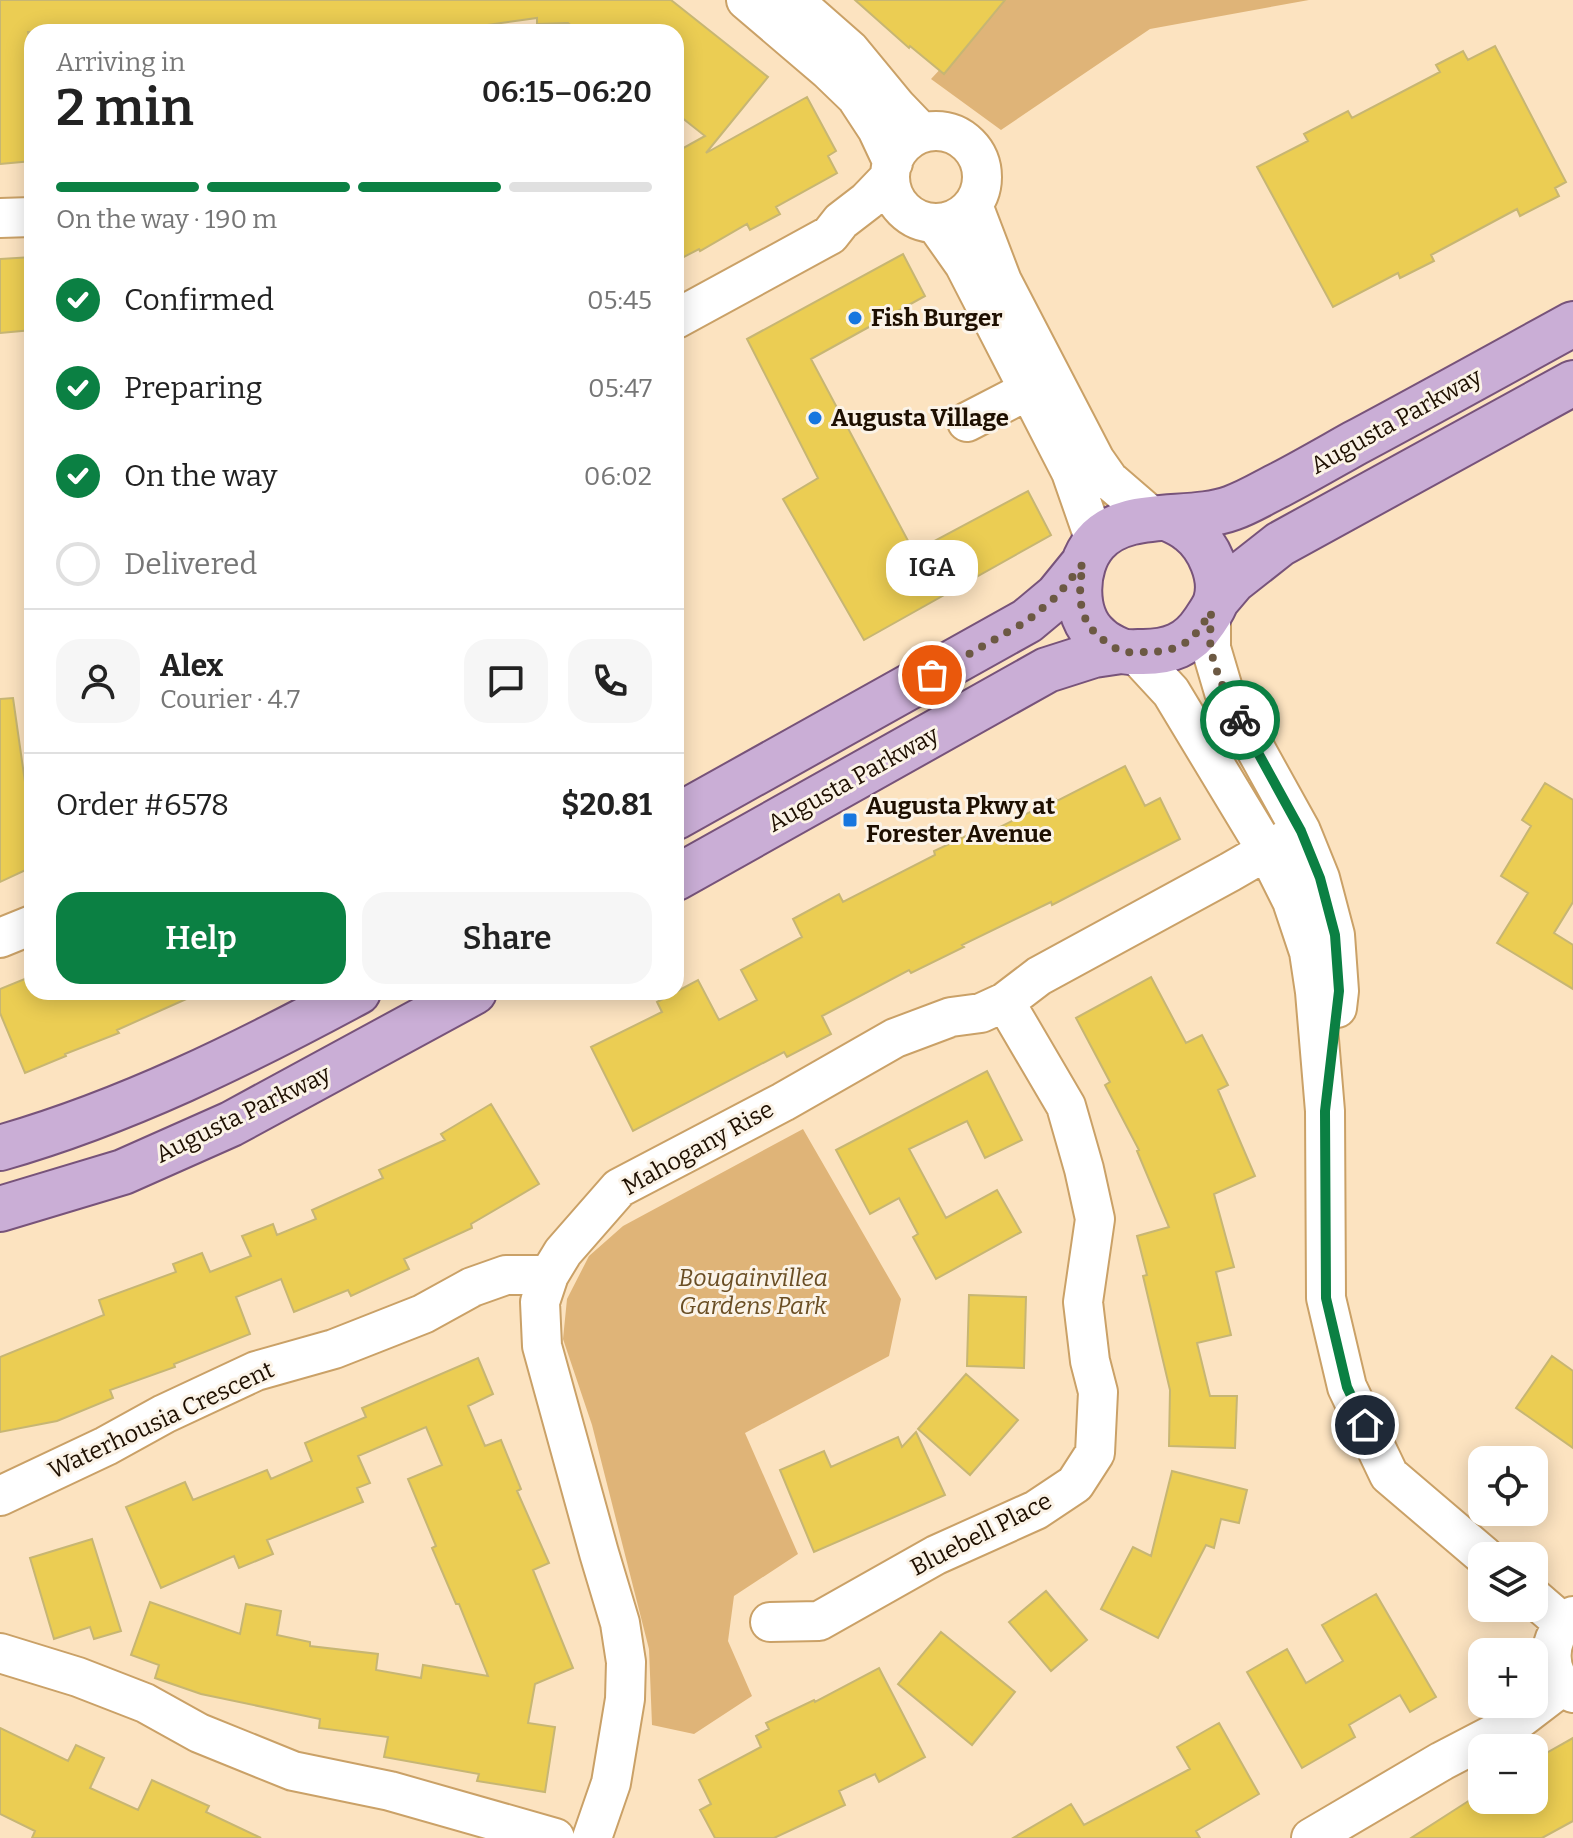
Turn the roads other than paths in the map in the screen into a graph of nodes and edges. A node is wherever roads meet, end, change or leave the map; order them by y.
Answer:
1 (746, 0) edge
2 (793, 0) edge
3 (922, 133) junction
4 (892, 170) junction
5 (973, 205) junction
6 (24, 217) edge
7 (0, 218) edge
8 (922, 219) junction
9 (830, 235) junction
10 (684, 315) edge
11 (1573, 324) edge
12 (1573, 383) edge
13 (1041, 384) junction
14 (967, 422) dead end
15 (1161, 518) junction
16 (1089, 552) junction
17 (1214, 607) junction
18 (1128, 652) junction
19 (684, 813) edge
20 (1301, 831) junction
21 (1267, 851) junction
22 (684, 874) edge
23 (24, 928) edge
24 (0, 938) edge
25 (343, 1000) edge
26 (459, 1000) edge
27 (1005, 1002) junction
28 (1325, 1111) junction
29 (0, 1148) edge
30 (0, 1209) edge
31 (549, 1275) junction
32 (0, 1496) edge
33 (1468, 1542) edge
34 (1548, 1607) edge
35 (1568, 1620) edge
36 (770, 1622) dead end
37 (0, 1653) edge
38 (1568, 1689) edge
39 (555, 1838) edge
40 (592, 1838) edge
41 (1311, 1838) edge

1 - 4 street
2 - 3 street
3 - 4 street
3 - 5 street
4 - 8 street
4 - 9 street
5 - 8 street
5 - 13 street
6 - 7 street
8 - 9 street
8 - 13 street
9 - 10 street
11 - 15 main road, Augusta Parkway
12 - 17 main road
13 - 14 street
13 - 15 street
13 - 16 street
15 - 16 main road
15 - 17 main road
16 - 18 main road
16 - 19 main road
17 - 18 main road
17 - 20 street
18 - 21 street
18 - 22 main road, Augusta Parkway
20 - 21 street, Mahogany Rise
20 - 28 street
21 - 27 street, Mahogany Rise
21 - 28 street
23 - 24 street
25 - 29 main road
26 - 30 main road, Augusta Parkway
27 - 31 street, Mahogany Rise
27 - 36 street, Bluebell Place
28 - 33 street
31 - 32 street, Waterhousia Crescent
31 - 40 street, Mahogany Rise
34 - 35 street
35 - 38 street
37 - 39 street
38 - 41 street

